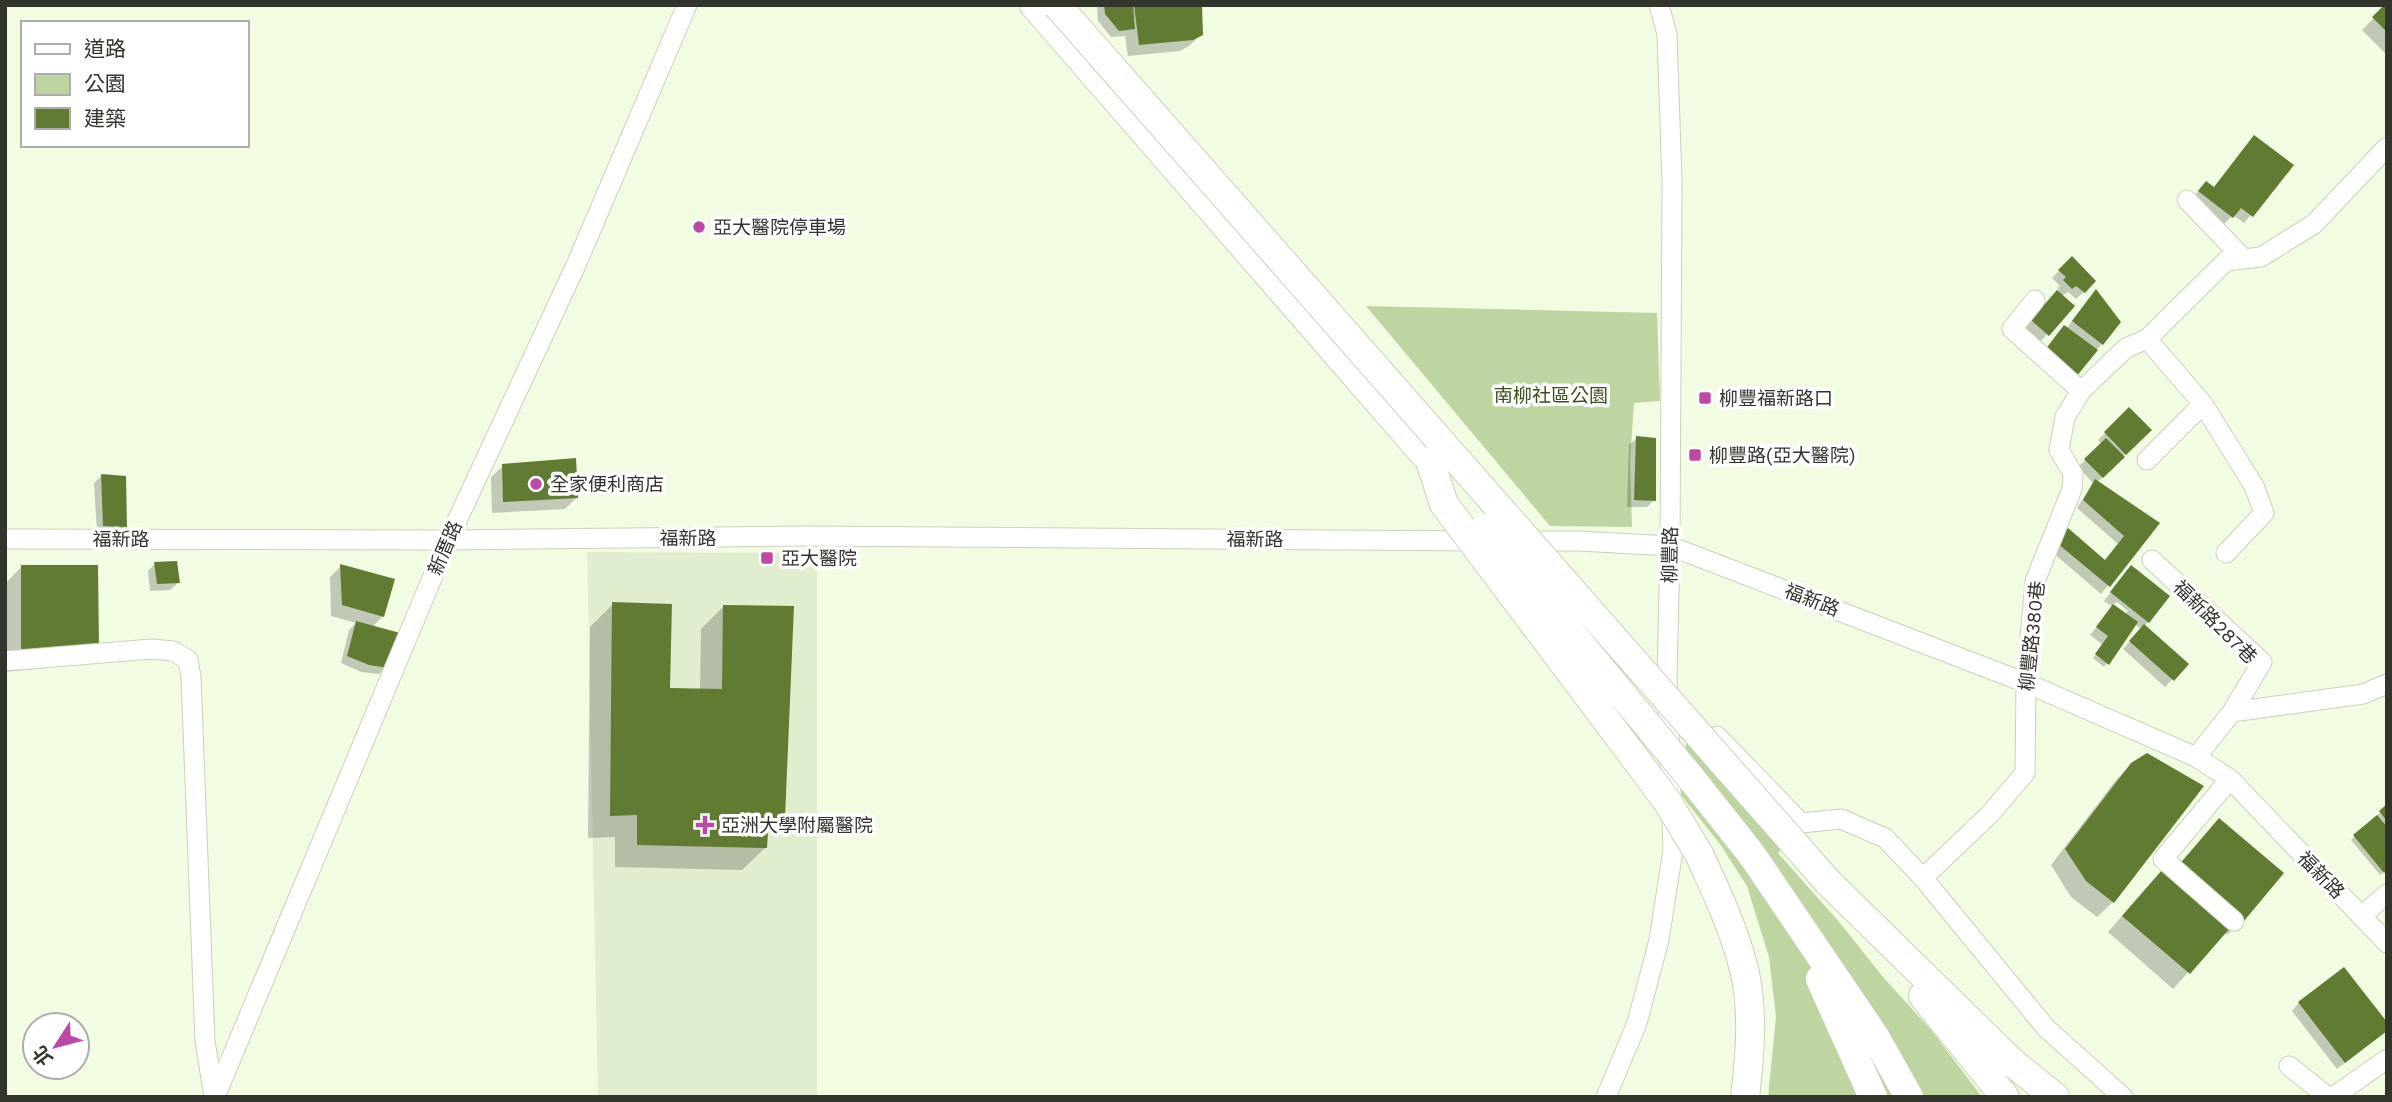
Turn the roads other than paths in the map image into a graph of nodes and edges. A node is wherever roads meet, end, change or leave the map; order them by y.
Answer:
1 (687, 5) edge
2 (1034, 5) edge
3 (1057, 5) edge
4 (1659, 5) edge
5 (2387, 147) edge
6 (2186, 200) dead end
7 (2243, 258) junction
8 (2035, 300) dead end
9 (2147, 339) junction
10 (2081, 391) junction
11 (2203, 404) junction
12 (2147, 460) dead end
13 (1430, 461) junction
14 (5, 539) edge
15 (448, 540) junction
16 (1670, 546) junction
17 (2226, 554) dead end
18 (2152, 560) dead end
19 (5, 661) edge
20 (2026, 683) junction
21 (2387, 684) edge
22 (1668, 685) junction
23 (2232, 712) junction
24 (2196, 757) junction
25 (2230, 779) junction
26 (1923, 878) junction
27 (1828, 882) junction
28 (2387, 894) edge
29 (2361, 915) junction
30 (1791, 916) junction
31 (2234, 921) dead end
32 (2387, 943) edge
33 (2387, 1059) edge
34 (2288, 1066) dead end
35 (215, 1097) edge
36 (1606, 1097) edge
37 (1745, 1097) edge
38 (1873, 1097) edge
39 (1909, 1097) edge
40 (2005, 1097) edge
41 (2055, 1097) edge
42 (2123, 1097) edge
43 (2331, 1097) edge

1 - 15 street, 新厝路
2 - 13 highway
3 - 27 highway, bridge
4 - 16 street, 柳豐路
5 - 7 street, 柳豐路380巷
6 - 7 street
7 - 9 street, 柳豐路380巷
8 - 10 street
9 - 10 street, 柳豐路380巷
9 - 11 street
10 - 20 street, 柳豐路380巷
11 - 12 street
11 - 17 street
13 - 30 highway, bridge
13 - 37 highway, bridge
14 - 15 street, 福新路
15 - 16 street, 福新路
15 - 35 street, 新厝路
16 - 20 street, 福新路
16 - 22 street, 柳豐路
18 - 23 street, 福新路287巷
19 - 35 street
20 - 24 street, 福新路
20 - 26 street, 柳豐路380巷
21 - 23 street
22 - 26 street
22 - 36 street, 柳豐路
23 - 24 street, 福新路287巷
24 - 25 street, 福新路
25 - 29 street, 福新路
25 - 31 street
26 - 42 street
27 - 40 highway
27 - 41 highway
28 - 29 street
29 - 32 street, 福新路
30 - 38 highway
30 - 39 highway
33 - 43 street
34 - 43 street

